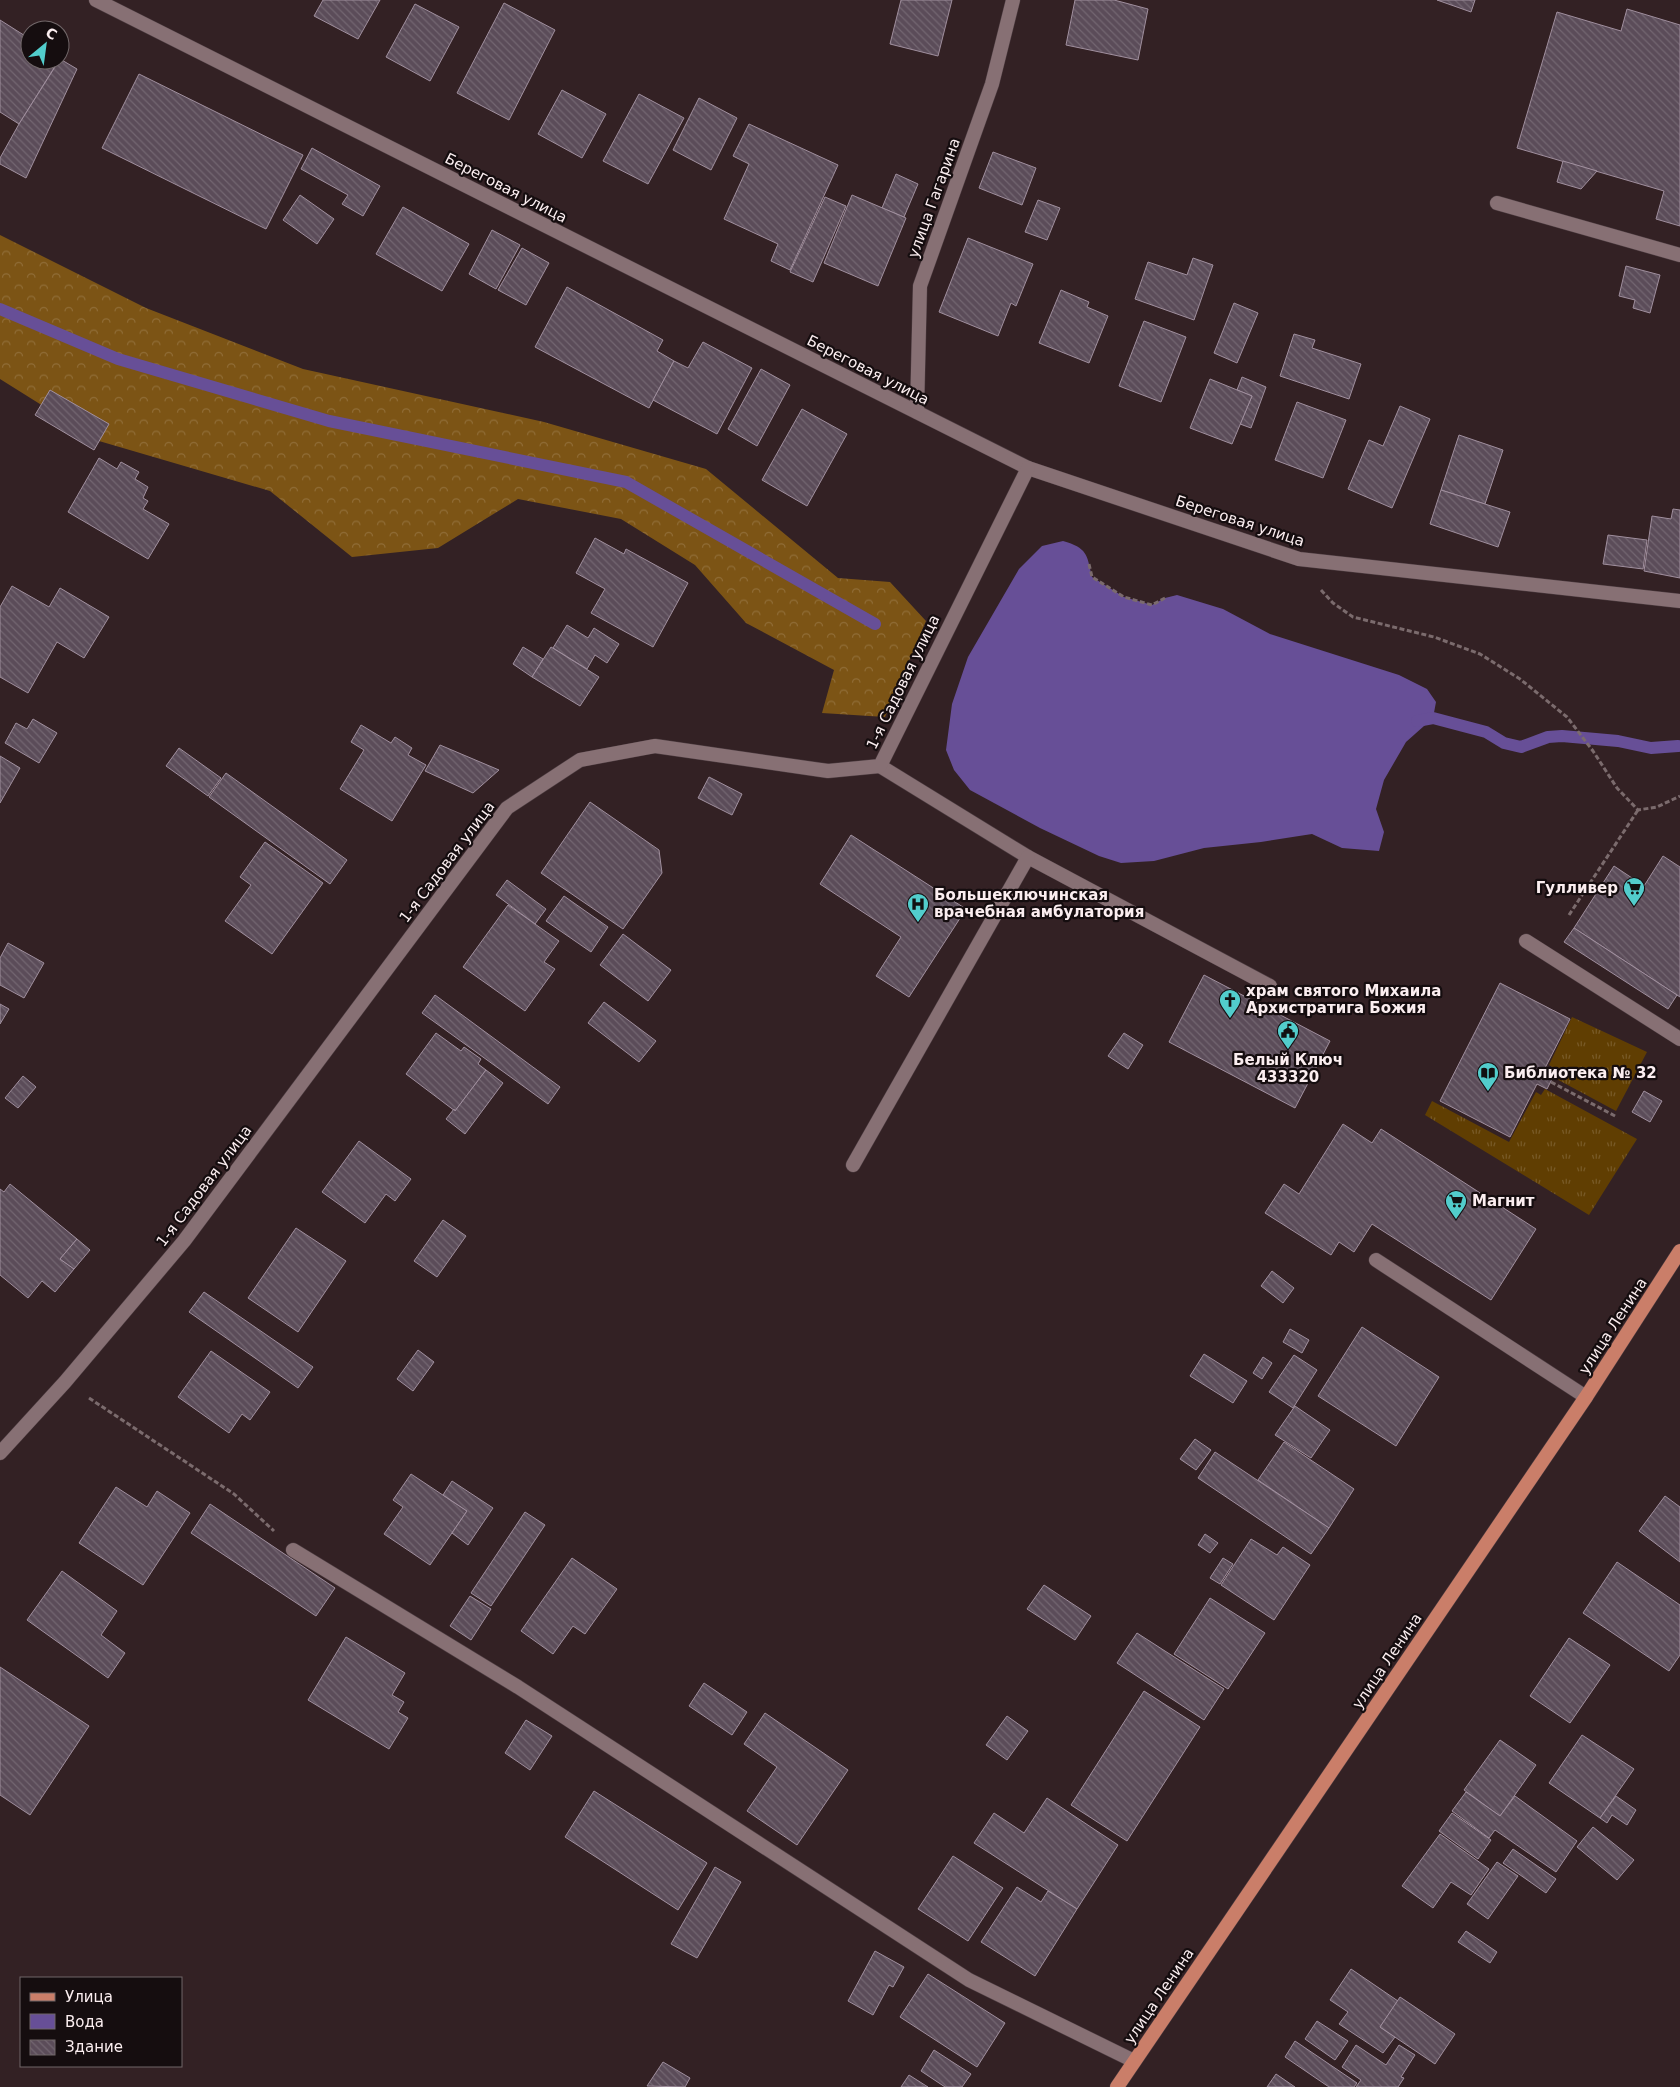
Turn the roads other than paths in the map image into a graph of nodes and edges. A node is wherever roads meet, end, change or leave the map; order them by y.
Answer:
1 (96, 0) edge
2 (1013, 0) edge
3 (1497, 203) dead end
4 (1680, 255) edge
5 (916, 412) junction
6 (1028, 468) junction
7 (1680, 602) edge
8 (880, 766) junction
9 (1028, 857) junction
10 (1526, 941) dead end
11 (1270, 986) dead end
12 (1680, 1039) edge
13 (853, 1165) dead end
14 (1680, 1251) edge
15 (1376, 1260) dead end
16 (1586, 1397) junction
17 (0, 1453) edge
18 (294, 1550) road end
19 (1134, 2061) junction
20 (1117, 2087) edge

1 - 5 street, Береговая улица
2 - 5 street, улица Гагарина
3 - 4 street
5 - 6 street, Береговая улица
6 - 7 street, Береговая улица
6 - 8 street, 1-я Садовая улица
8 - 9 street
8 - 17 street, 1-я Садовая улица
9 - 11 street
9 - 13 street
10 - 12 street
14 - 16 main road, улица Ленина
15 - 16 street
16 - 19 main road, улица Ленина
18 - 19 street
19 - 20 main road, улица Ленина

